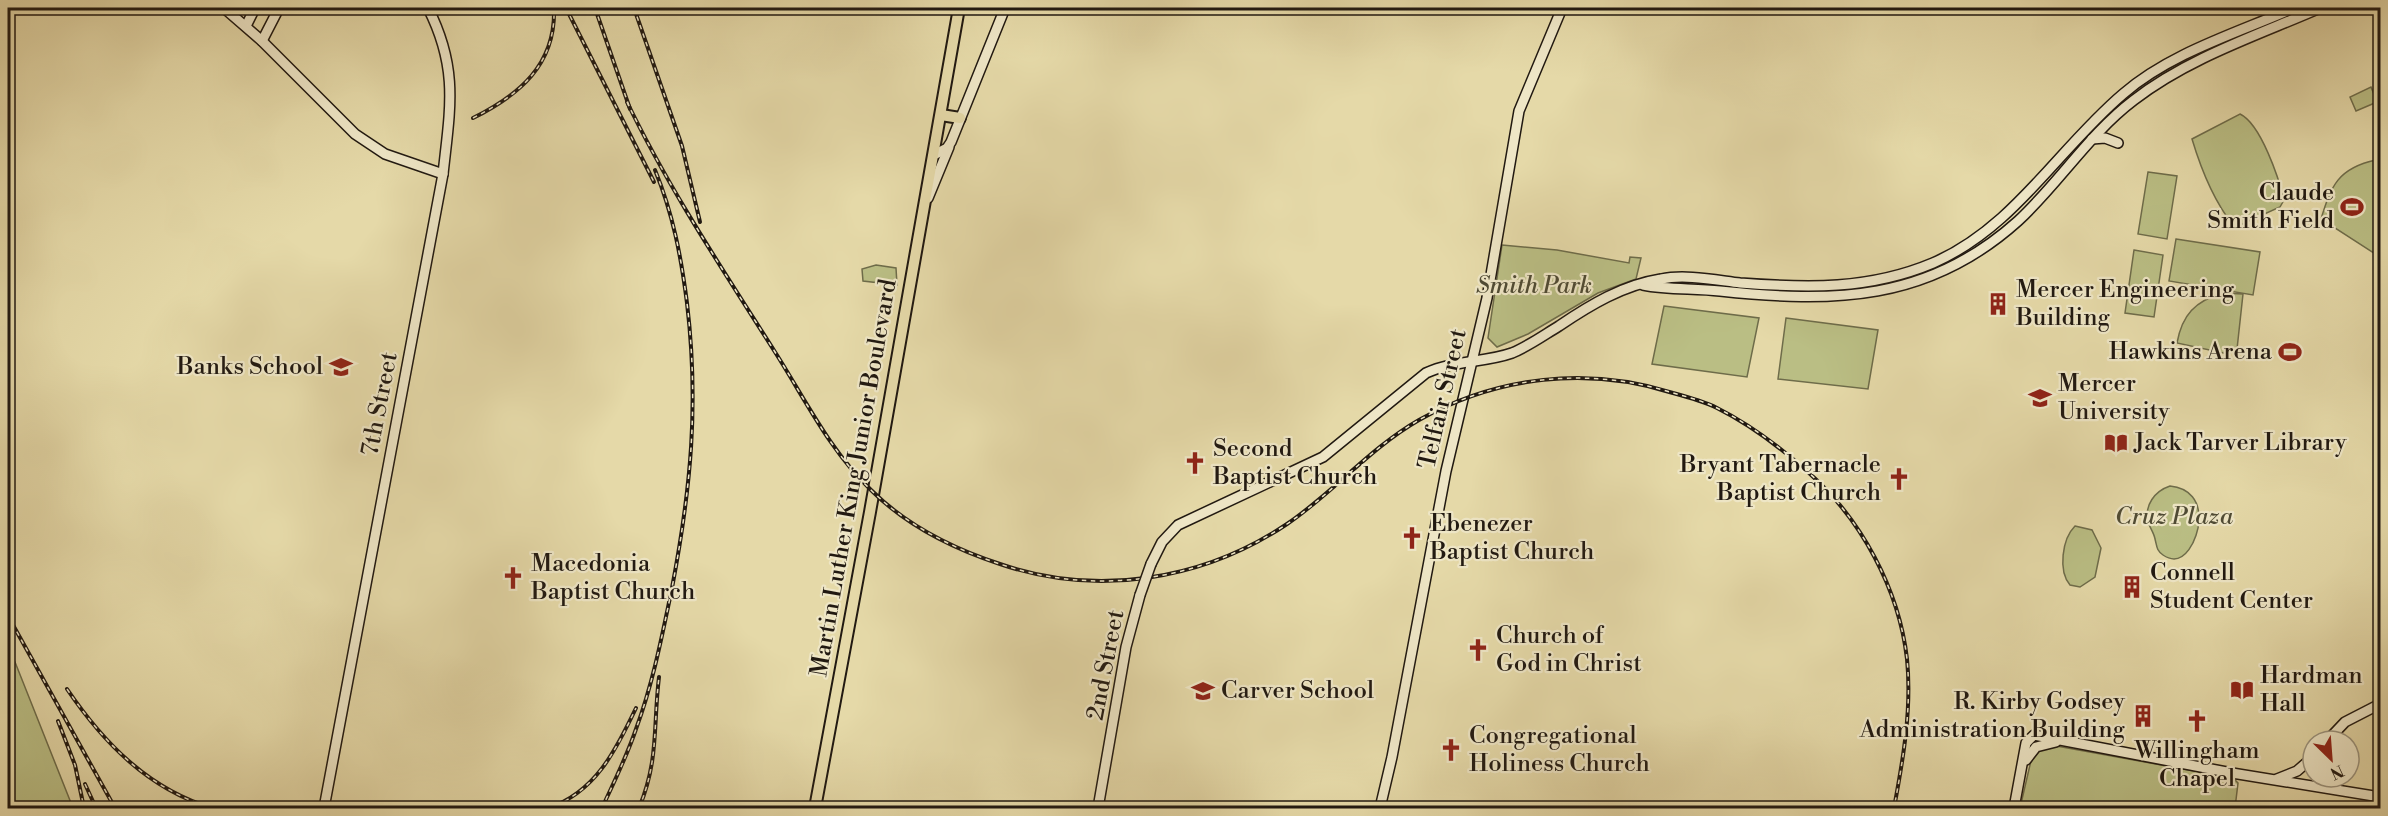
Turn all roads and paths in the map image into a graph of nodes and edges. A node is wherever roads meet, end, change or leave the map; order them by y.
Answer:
1 (224, 8) edge
2 (255, 8) edge
3 (279, 8) edge
4 (428, 8) edge
5 (959, 8) edge
6 (1005, 8) edge
7 (1562, 8) edge
8 (2294, 8) edge
9 (2320, 8) edge
10 (246, 26) junction
11 (262, 41) junction
12 (941, 115) junction
13 (960, 118) junction
14 (2092, 139) junction
15 (951, 142) junction
16 (2118, 143) dead end
17 (934, 154) junction
18 (443, 174) junction
19 (926, 205) junction
20 (1641, 285) junction
21 (1472, 361) junction
22 (2380, 704) edge
23 (2338, 729) edge
24 (2064, 741) junction
25 (2301, 767) edge
26 (2020, 776) junction
27 (2274, 779) junction
28 (2301, 784) edge
29 (2329, 789) edge
30 (2380, 797) edge
31 (324, 808) edge
32 (815, 808) edge
33 (1098, 808) edge
34 (1380, 808) edge
35 (2014, 808) edge

1 - 10 street
2 - 10 street
3 - 11 street
4 - 18 street, 7th Street
5 - 12 main road, Martin Luther King Junior Boulevard
6 - 13 street
7 - 21 street, Telfair Street
8 - 20 street
9 - 14 street
10 - 11 street
11 - 18 street
12 - 13 main road
12 - 17 main road, Martin Luther King Junior Boulevard
13 - 15 street
14 - 16 street
14 - 20 street
15 - 17 street
15 - 19 street
17 - 19 main road, Martin Luther King Junior Boulevard
18 - 31 street, 7th Street
19 - 32 main road, Martin Luther King Junior Boulevard
20 - 21 street
21 - 33 street, 2nd Street, bridge
21 - 34 street, Telfair Street
22 - 23 street
24 - 26 street
24 - 26 street
24 - 27 street
25 - 27 street
26 - 35 street
27 - 28 street
29 - 30 street

